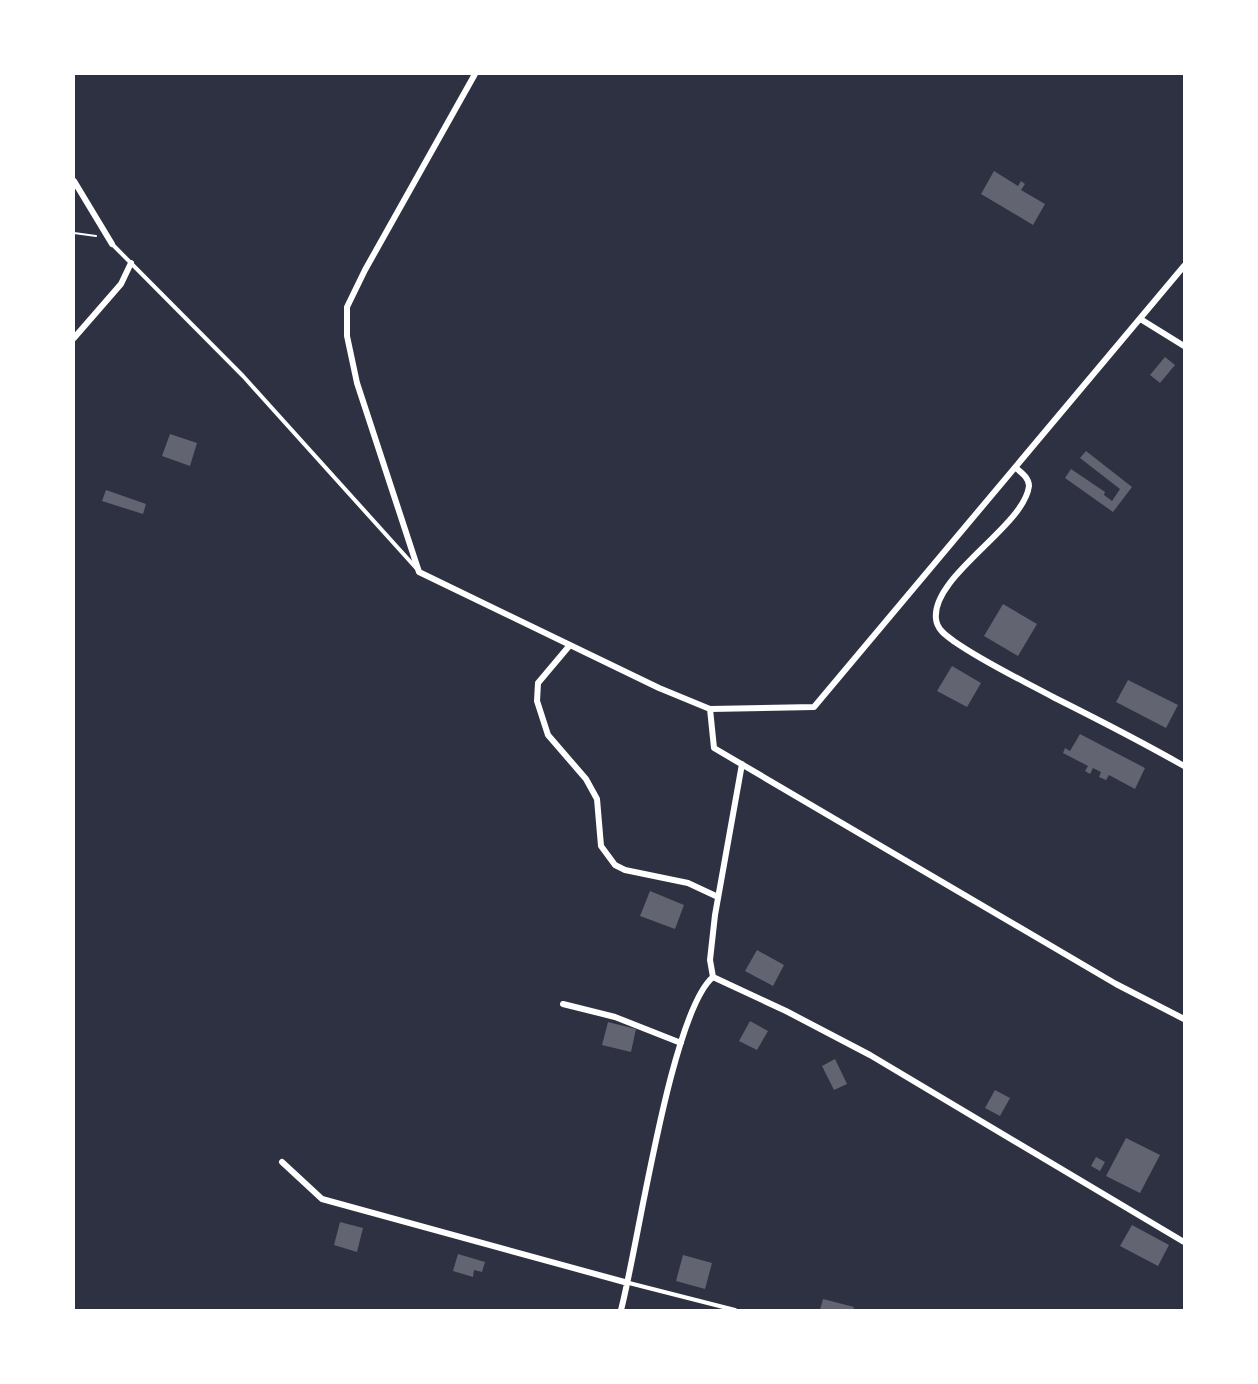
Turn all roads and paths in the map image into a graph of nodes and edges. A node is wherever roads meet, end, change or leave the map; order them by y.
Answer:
1 (475, 74) edge
2 (74, 181) edge
3 (74, 233) edge
4 (112, 244) junction
5 (131, 263) junction
6 (1185, 266) edge
7 (1142, 320) junction
8 (74, 338) edge
9 (1185, 346) edge
10 (1016, 468) junction
11 (419, 572) junction
12 (570, 645) junction
13 (710, 709) junction
14 (742, 764) junction
15 (1185, 766) edge
16 (718, 897) junction
17 (713, 977) junction
18 (563, 1004) dead end
19 (1185, 1019) edge
20 (681, 1043) junction
21 (282, 1162) dead end
22 (1185, 1242) edge
23 (628, 1282) junction
24 (621, 1311) edge
25 (735, 1311) edge

1 - 11 street
2 - 4 street
3 - 4 path
4 - 5 lane
5 - 8 street
5 - 11 lane
6 - 7 street
7 - 9 street
7 - 10 street
10 - 13 street
10 - 15 street
11 - 12 street
12 - 13 street
12 - 16 street
13 - 14 street
14 - 16 street
14 - 19 street
16 - 17 street
17 - 20 street
17 - 22 street
18 - 20 street
20 - 23 street
21 - 23 street
23 - 24 street
23 - 25 lane

